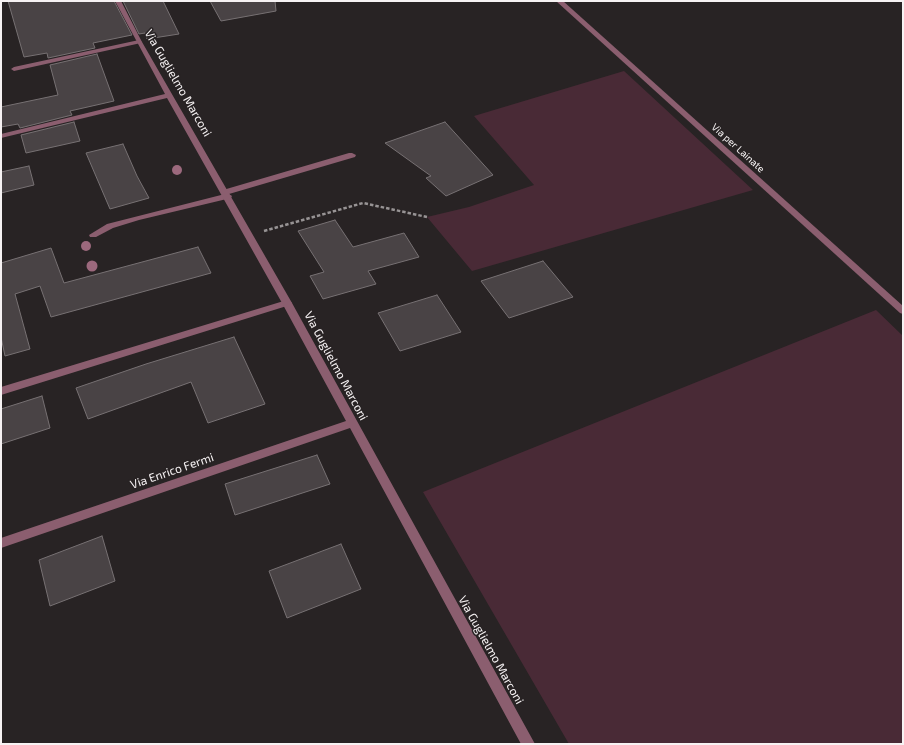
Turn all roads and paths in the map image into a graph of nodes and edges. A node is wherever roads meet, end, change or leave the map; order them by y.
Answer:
1 (118, 1) edge
2 (559, 1) edge
3 (139, 42) junction
4 (14, 69) dead end
5 (169, 94) junction
6 (1, 136) edge
7 (352, 155) dead end
8 (227, 194) junction
9 (427, 217) dead end
10 (93, 235) dead end
11 (250, 235) junction
12 (287, 303) junction
13 (903, 310) edge
14 (1, 391) edge
15 (352, 423) junction
16 (1, 543) edge
17 (528, 744) edge

1 - 3 street, Via Guglielmo Marconi
2 - 13 street, Via per Lainate
3 - 4 street
3 - 5 street, Via Guglielmo Marconi
5 - 6 street
5 - 8 street, Via Guglielmo Marconi
7 - 8 street
8 - 10 street
8 - 11 street, Via Guglielmo Marconi
9 - 11 path
11 - 12 street, Via Guglielmo Marconi
12 - 14 street
12 - 15 street, Via Guglielmo Marconi
15 - 16 street, Via Enrico Fermi
15 - 17 street, Via Guglielmo Marconi

